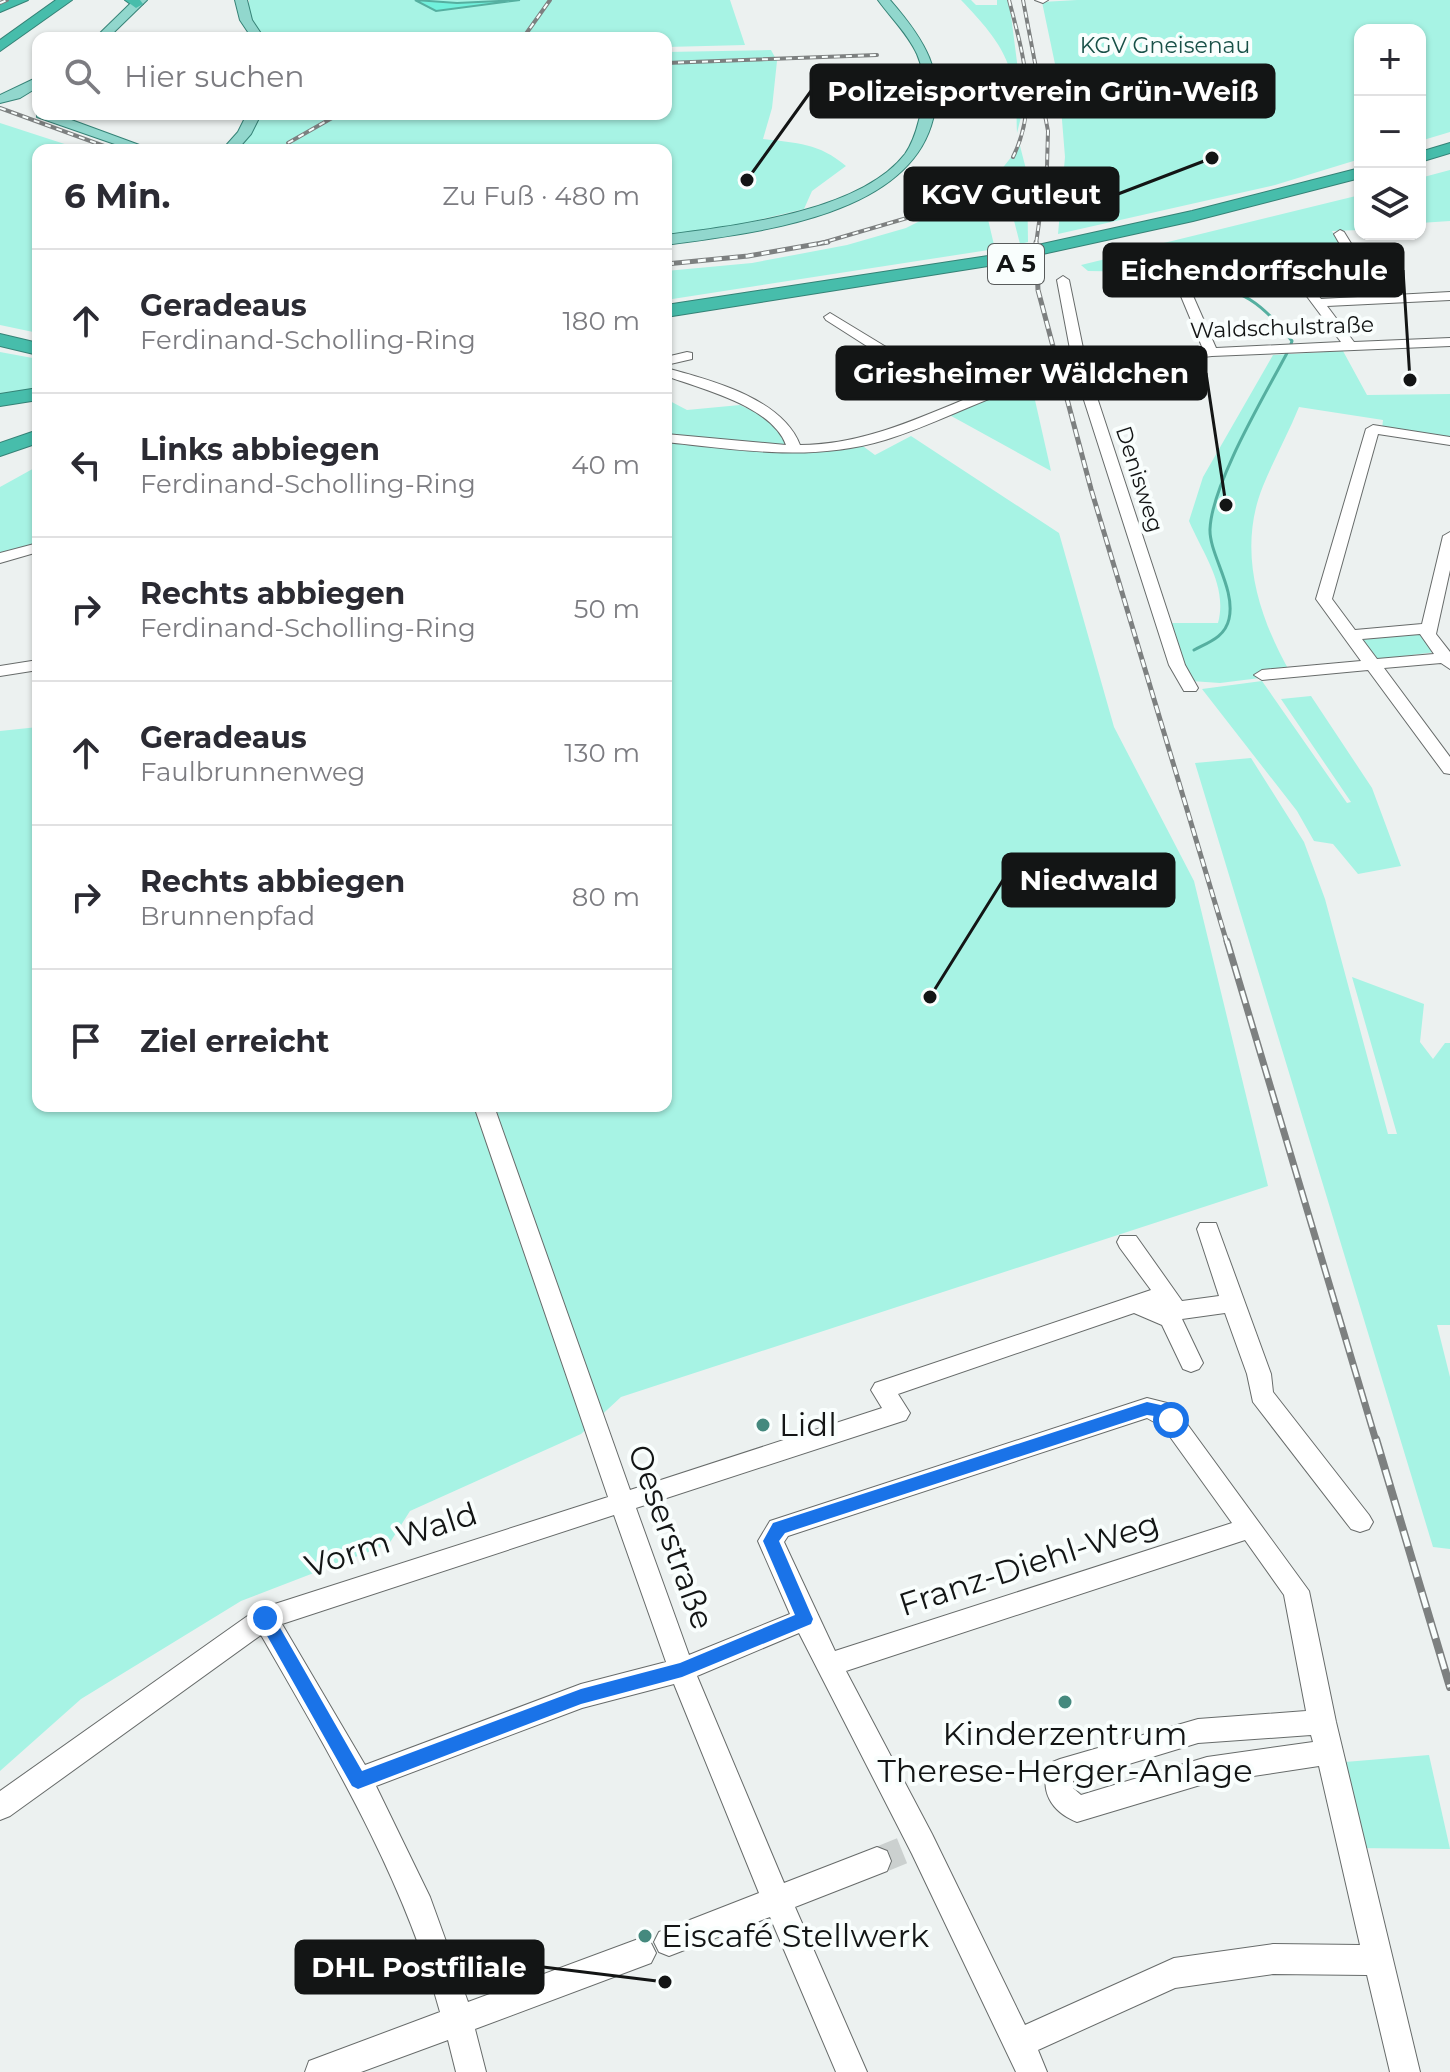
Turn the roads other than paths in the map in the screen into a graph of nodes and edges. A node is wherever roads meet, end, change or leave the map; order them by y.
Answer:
1 (21, 0) edge
2 (40, 0) edge
3 (49, 0) edge
4 (65, 0) edge
5 (241, 0) edge
6 (884, 0) edge
7 (80, 1) edge
8 (136, 1) edge
9 (0, 8) edge
10 (38, 18) junction
11 (0, 25) edge
12 (107, 32) edge
13 (254, 32) edge
14 (0, 35) edge
15 (0, 47) edge
16 (32, 86) edge
17 (17, 97) junction
18 (0, 99) edge
19 (32, 107) edge
20 (60, 120) edge
21 (251, 120) edge
22 (129, 144) edge
23 (235, 144) edge
24 (1450, 148) edge
25 (1426, 155) edge
26 (1450, 158) edge
27 (1426, 164) edge
28 (1354, 175) edge
29 (1354, 184) edge
30 (1340, 234) dead end
31 (672, 239) edge
32 (1291, 267) junction
33 (1255, 269) dead end
34 (1063, 280) dead end
35 (1184, 289) dead end
36 (1450, 296) edge
37 (1318, 303) junction
38 (672, 308) edge
39 (830, 317) dead end
40 (672, 319) edge
41 (0, 328) edge
42 (32, 335) edge
43 (0, 340) edge
44 (1450, 342) edge
45 (1351, 347) junction
46 (32, 348) edge
47 (1210, 350) junction
48 (0, 351) edge
49 (32, 355) edge
50 (687, 356) dead end
51 (672, 360) edge
52 (1080, 367) junction
53 (672, 374) edge
54 (32, 395) edge
55 (971, 399) junction
56 (0, 400) edge
57 (32, 405) edge
58 (0, 410) edge
59 (32, 415) edge
60 (0, 420) edge
61 (32, 424) edge
62 (0, 430) edge
63 (32, 438) edge
64 (672, 439) edge
65 (1450, 441) edge
66 (794, 449) junction
67 (0, 450) edge
68 (1450, 536) edge
69 (32, 549) edge
70 (0, 558) edge
71 (1447, 560) edge
72 (1429, 628) junction
73 (1351, 635) junction
74 (1448, 659) edge
75 (1372, 664) junction
76 (32, 666) edge
77 (0, 671) edge
78 (1262, 675) dead end
79 (1190, 688) dead end
80 (1450, 769) edge
81 (486, 1112) edge
82 (1208, 1229) dead end
83 (1128, 1242) dead end
84 (1233, 1303) junction
85 (1172, 1309) junction
86 (1191, 1363) dead end
87 (621, 1505) junction
88 (1360, 1522) dead end
89 (1250, 1528) junction
90 (265, 1618) junction
91 (805, 1619) junction
92 (830, 1664) junction
93 (682, 1670) junction
94 (1322, 1722) junction
95 (1330, 1752) junction
96 (358, 1780) junction
97 (0, 1807) edge
98 (877, 1861) tunnel mouth
99 (778, 1900) junction
100 (669, 1942) dead end
101 (641, 1953) dead end
102 (1378, 1960) junction
103 (459, 2021) junction
104 (1019, 2043) junction
105 (320, 2072) edge
106 (471, 2072) edge
107 (852, 2072) edge
108 (1032, 2072) edge
109 (1405, 2072) edge

1 - 9 highway
2 - 11 highway
3 - 14 highway
4 - 10 highway
5 - 13 main road
6 - 31 main road
7 - 10 highway
8 - 12 main road
10 - 15 highway
16 - 17 main road
17 - 18 main road
17 - 19 main road
20 - 22 main road
21 - 23 main road
24 - 25 highway
26 - 27 highway
28 - 38 highway, A 5
29 - 40 highway, A 5
30 - 32 street
32 - 33 street
32 - 37 street
34 - 52 street, Denisweg
35 - 47 street
36 - 37 street
37 - 45 street
39 - 55 street
41 - 42 highway
43 - 46 highway
44 - 45 street, Waldschulstraße
45 - 47 street, Waldschulstraße
47 - 52 street, Waldschulstraße
48 - 49 highway
50 - 51 street
52 - 55 street, Waldschulstraße
52 - 79 street, Denisweg
53 - 66 street
54 - 56 highway
55 - 66 street, Waldschulstraße
57 - 58 highway
59 - 60 highway
61 - 62 highway
63 - 67 highway
64 - 66 street, Waldschulstraße
65 - 73 street
68 - 71 street
69 - 70 street
71 - 72 street
72 - 73 street
72 - 74 street
73 - 75 street
74 - 75 street
75 - 78 street
75 - 80 street
76 - 77 street
81 - 87 street, Oeserstraße
82 - 84 street
83 - 85 street
84 - 85 street
84 - 88 street
85 - 86 street
85 - 87 street, Vorm Wald
87 - 90 street, Vorm Wald
87 - 93 street, Oeserstraße
89 - 91 street
89 - 92 street, Franz-Diehl-Weg
89 - 94 street
90 - 96 street
90 - 97 street, Vorm Wald
91 - 92 street
91 - 93 street
92 - 104 street
93 - 96 street
93 - 99 street, Oeserstraße
94 - 95 street
94 - 95 street
95 - 102 street
96 - 103 street
98 - 99 street
99 - 100 street
99 - 107 street, Oeserstraße
101 - 103 street
102 - 104 street
102 - 109 street
103 - 105 street
103 - 106 street
104 - 108 street

